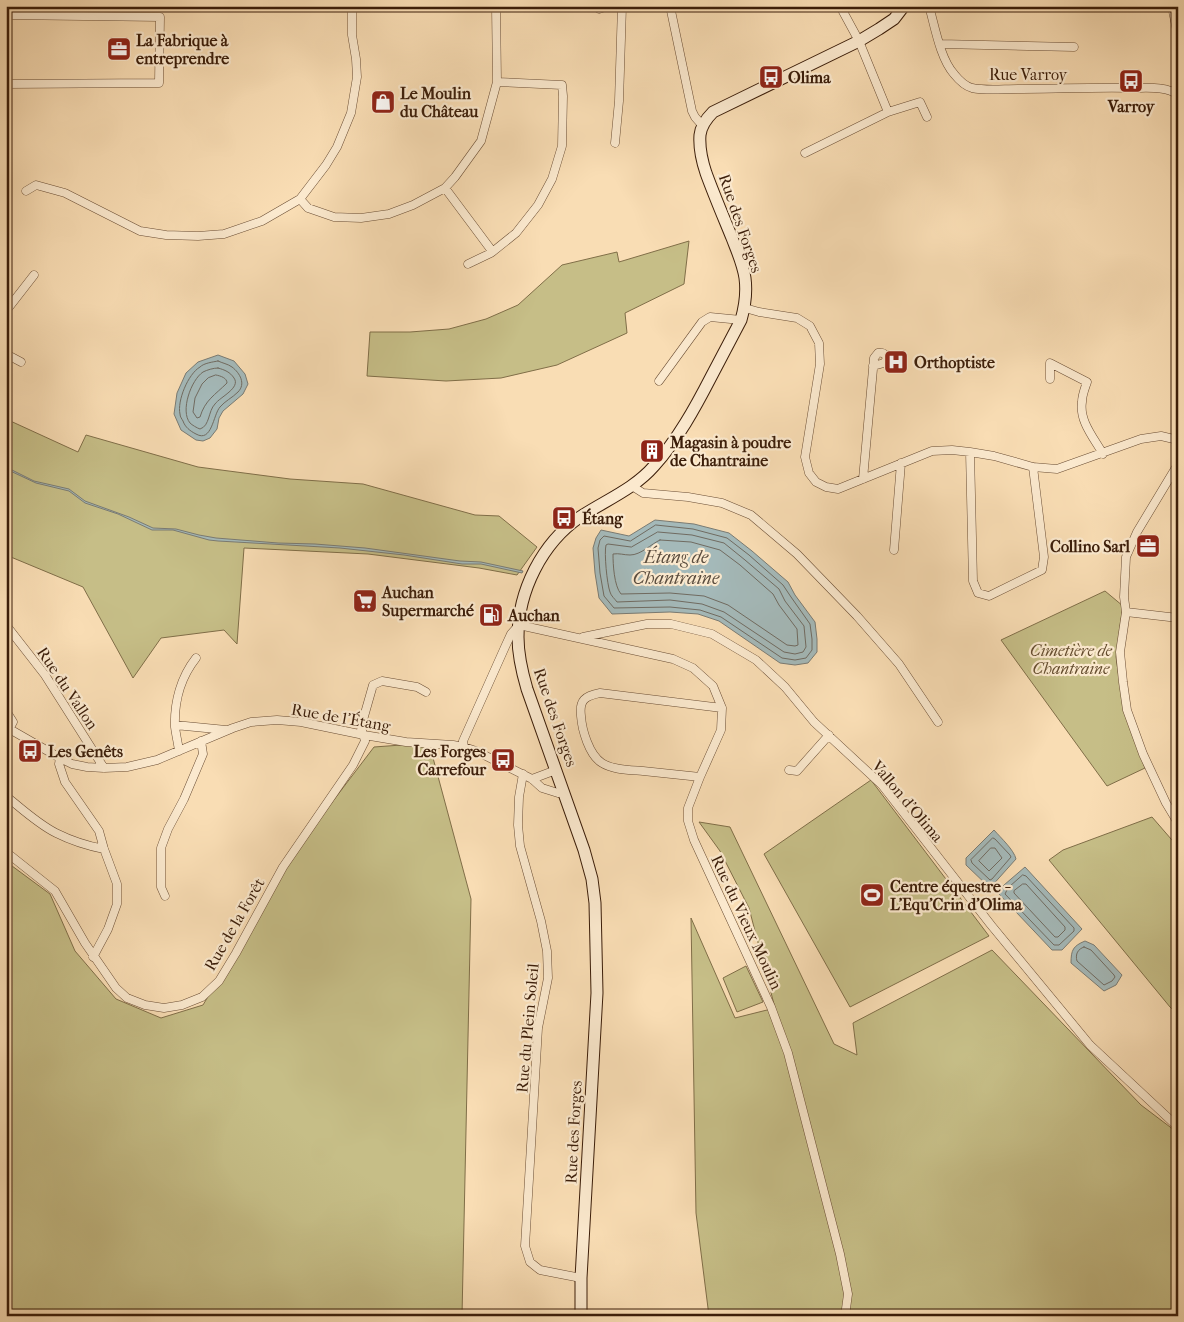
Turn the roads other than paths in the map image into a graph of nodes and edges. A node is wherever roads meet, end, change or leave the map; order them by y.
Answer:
1 (352, 6) edge
2 (496, 6) edge
3 (608, 6) edge
4 (622, 6) edge
5 (670, 6) edge
6 (840, 6) edge
7 (904, 6) edge
8 (928, 6) edge
9 (1172, 6) edge
10 (599, 9) dead end
11 (6, 15) edge
12 (1178, 36) edge
13 (859, 41) junction
14 (940, 44) junction
15 (1074, 47) dead end
16 (497, 82) junction
17 (6, 84) edge
18 (1178, 96) edge
19 (888, 112) junction
20 (927, 117) dead end
21 (702, 125) junction
22 (615, 143) dead end
23 (805, 153) dead end
24 (445, 188) junction
25 (26, 191) dead end
26 (300, 199) junction
27 (492, 251) junction
28 (468, 264) dead end
29 (34, 275) dead end
30 (745, 308) junction
31 (6, 311) edge
32 (741, 320) junction
33 (6, 354) edge
34 (21, 362) dead end
35 (873, 366) dead end
36 (1050, 379) dead end
37 (660, 381) dead end
38 (1178, 440) edge
39 (970, 452) junction
40 (1103, 454) junction
41 (901, 463) junction
42 (1178, 464) edge
43 (1033, 466) junction
44 (863, 480) junction
45 (632, 486) junction
46 (894, 550) dead end
47 (1126, 612) junction
48 (1178, 618) edge
49 (6, 625) edge
50 (519, 625) junction
51 (578, 638) junction
52 (196, 658) dead end
53 (426, 692) dead end
54 (722, 708) junction
55 (6, 711) edge
56 (938, 722) dead end
57 (175, 725) junction
58 (8, 728) edge
59 (228, 730) junction
60 (364, 735) junction
61 (828, 736) junction
62 (202, 741) junction
63 (464, 747) junction
64 (179, 751) junction
65 (60, 758) junction
66 (104, 768) junction
67 (556, 770) junction
68 (790, 770) dead end
69 (523, 774) junction
70 (700, 777) junction
71 (532, 778) junction
72 (564, 792) junction
73 (6, 796) edge
74 (1178, 823) edge
75 (104, 849) junction
76 (6, 852) edge
77 (10, 858) edge
78 (165, 896) dead end
79 (93, 957) junction
80 (1178, 1127) edge
81 (581, 1278) junction
82 (580, 1316) edge
83 (845, 1316) edge

1 - 26 street
2 - 16 street
3 - 10 street
4 - 22 street
5 - 21 street
6 - 13 street
7 - 13 main road
8 - 14 street, Rue Varroy
9 - 12 street
11 - 17 street
13 - 19 street
13 - 21 main road
14 - 15 street
14 - 18 street, Rue Varroy
16 - 24 street
16 - 27 street
19 - 20 street
19 - 23 street
21 - 30 main road, Rue des Forges
24 - 26 street
24 - 27 street
25 - 26 street
27 - 28 street
29 - 31 street
30 - 32 main road, Rue des Forges
30 - 44 street
32 - 37 street
32 - 45 main road, Rue des Forges
33 - 34 street
35 - 44 street
36 - 40 street
38 - 40 street
39 - 41 street
39 - 43 street
39 - 43 street
40 - 43 street
41 - 44 street
41 - 46 street
42 - 47 street
45 - 50 main road, Rue des Forges
45 - 56 street
47 - 48 street
47 - 74 street
49 - 66 street, Rue du Vallon
50 - 51 street, Vallon d'Olima
50 - 63 street
50 - 67 main road, Rue des Forges
51 - 54 street, Rue du Vieux Moulin
51 - 61 street, Vallon d'Olima
52 - 57 street
53 - 60 street, Rue de la Forêt
54 - 70 street, Rue du Vieux Moulin
54 - 70 street
55 - 58 street
57 - 59 street
57 - 64 street
58 - 65 street, Rue de l'Étang
59 - 60 street, Rue de l'Étang
59 - 62 street, Rue de l'Étang
60 - 63 street, Rue de l'Étang
60 - 79 street, Rue de la Forêt
61 - 68 street
61 - 80 street, Vallon d'Olima
62 - 64 street, Rue de l'Étang
62 - 78 street
63 - 69 street, Rue de l'Étang
64 - 66 street, Rue de l'Étang
65 - 66 street, Rue de l'Étang
65 - 75 street
67 - 71 street
67 - 72 main road, Rue des Forges
69 - 71 street, Rue de l'Étang
69 - 81 street, Rue du Plein Soleil
70 - 83 street, Rue du Vieux Moulin
71 - 72 street, Rue de l'Étang
72 - 81 main road, Rue des Forges
73 - 75 street
75 - 79 street
76 - 77 street, Rue de la Forêt
77 - 79 street, Rue de la Forêt
81 - 82 main road, Rue des Forges

